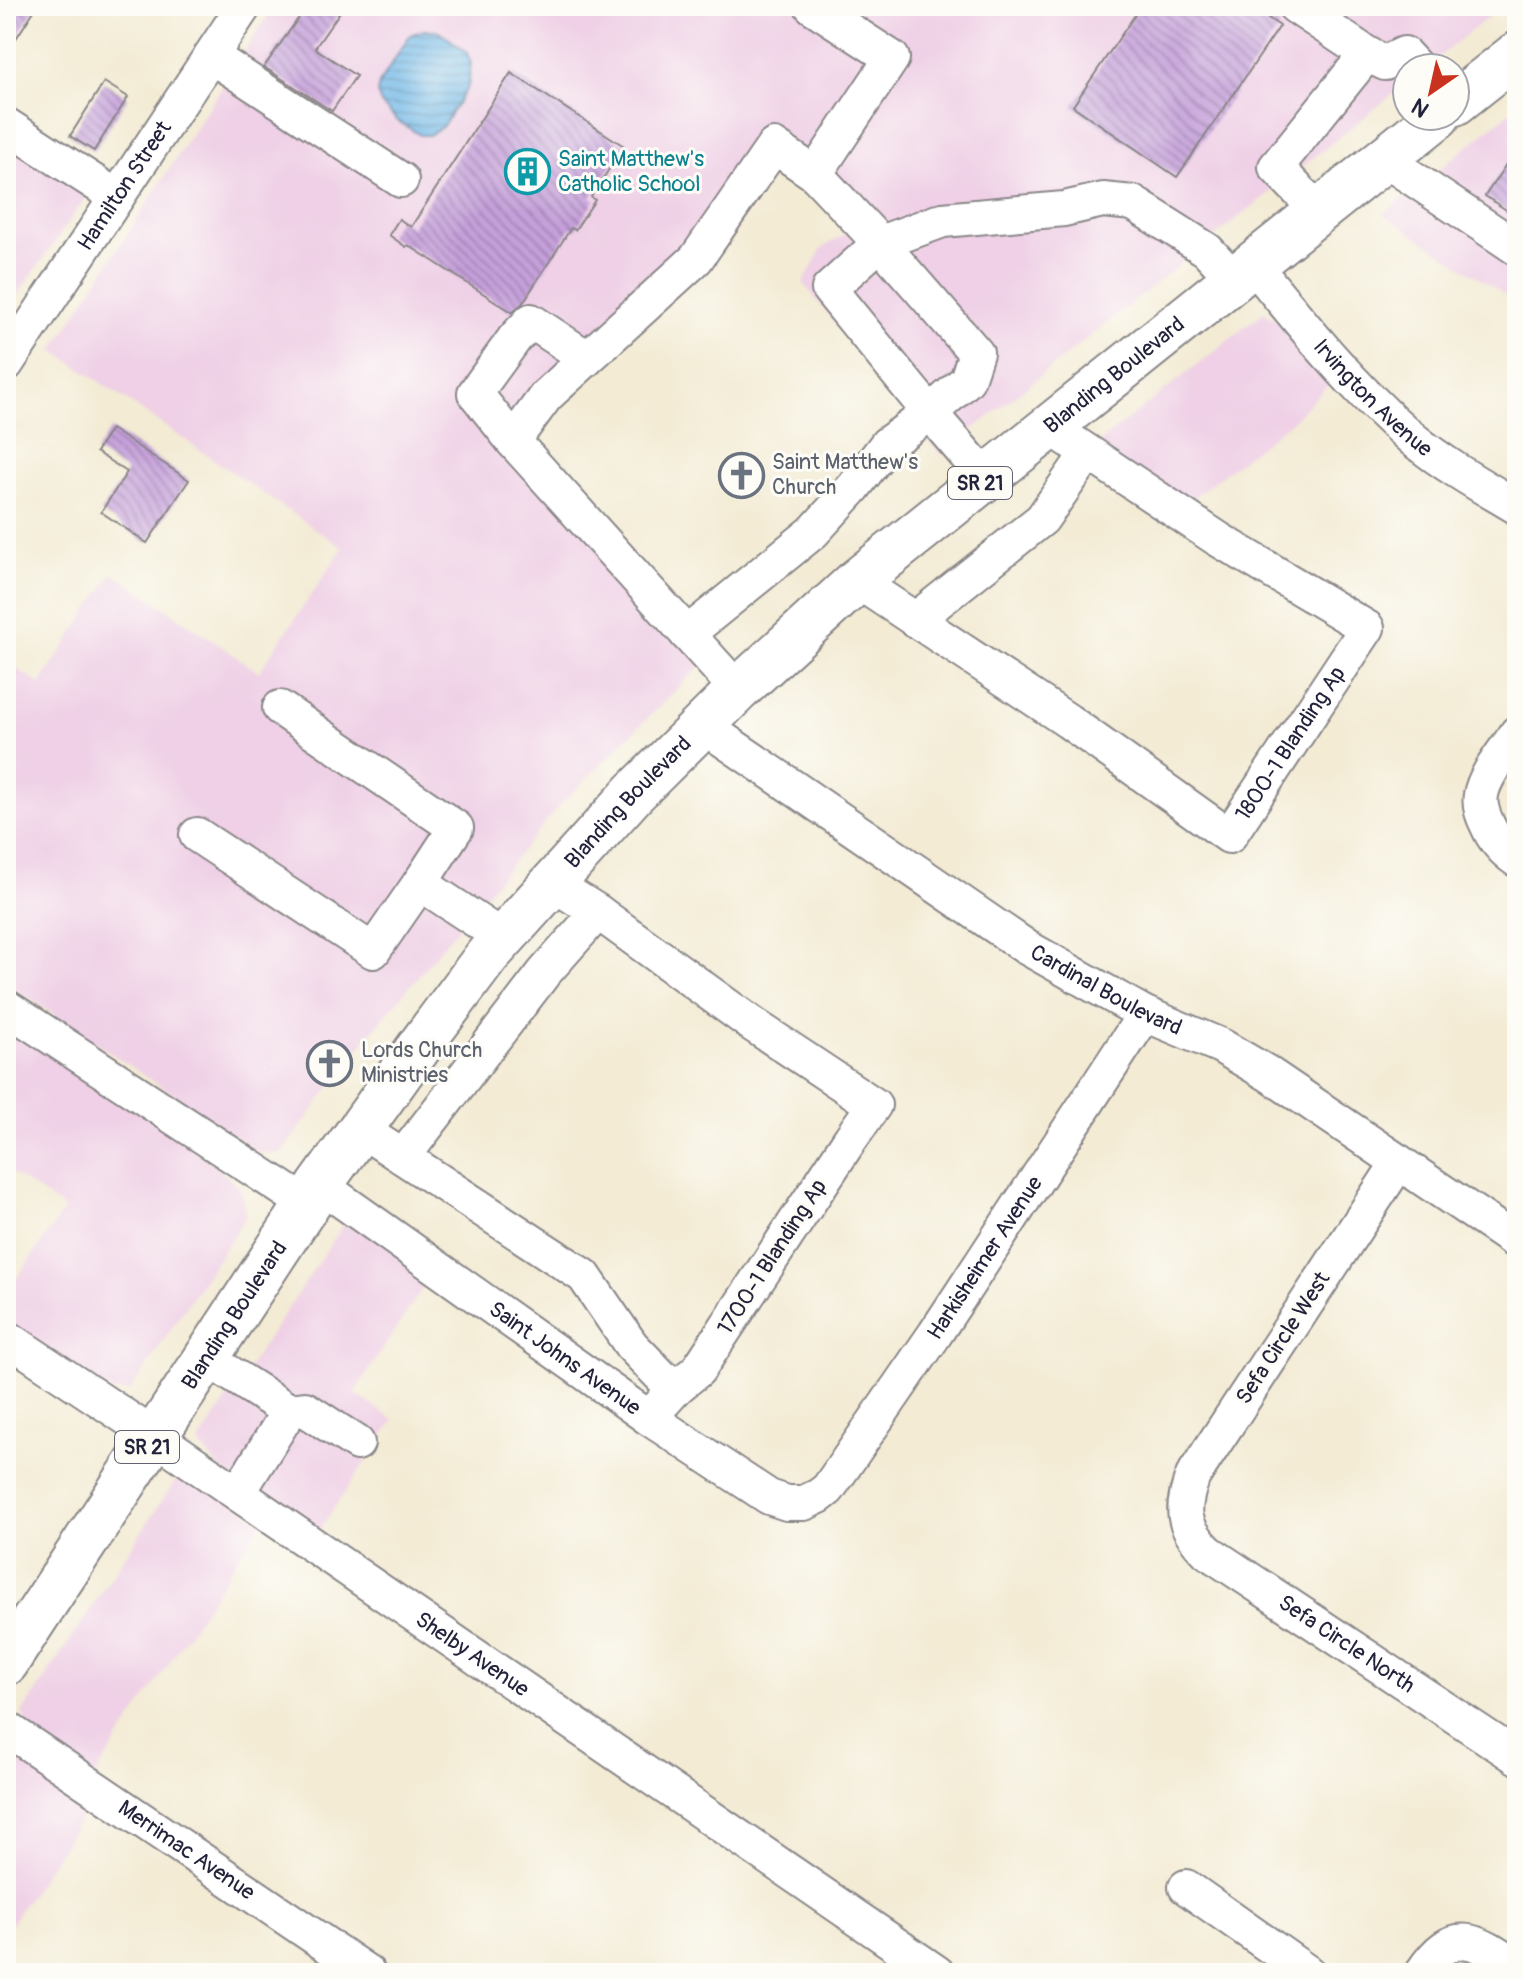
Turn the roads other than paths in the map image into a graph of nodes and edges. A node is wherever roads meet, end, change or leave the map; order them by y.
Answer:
1 (244, 6) edge
2 (812, 6) edge
3 (1295, 6) edge
4 (1367, 54) junction
5 (1517, 54) edge
6 (211, 56) junction
7 (1391, 60) edge
8 (1471, 90) edge
9 (6, 125) edge
10 (1418, 132) edge
11 (1384, 159) junction
12 (815, 174) junction
13 (401, 180) dead end
14 (117, 197) junction
15 (1319, 212) junction
16 (880, 243) junction
17 (1517, 248) edge
18 (1244, 271) junction
19 (587, 358) junction
20 (6, 364) edge
21 (930, 413) junction
22 (1050, 427) junction
23 (513, 441) junction
24 (1088, 453) junction
25 (986, 478) junction
26 (1517, 507) edge
27 (857, 581) junction
28 (915, 620) junction
29 (687, 634) junction
30 (738, 690) junction
31 (280, 708) dead end
32 (702, 725) junction
33 (1517, 733) edge
34 (197, 835) dead end
35 (1517, 860) edge
36 (420, 883) junction
37 (552, 883) junction
38 (598, 912) junction
39 (503, 938) junction
40 (6, 1007) edge
41 (1145, 1014) junction
42 (360, 1129) junction
43 (403, 1157) junction
44 (1399, 1162) junction
45 (314, 1195) junction
46 (1517, 1242) edge
47 (6, 1337) edge
48 (206, 1358) junction
49 (677, 1387) junction
50 (289, 1411) junction
51 (649, 1418) junction
52 (154, 1436) junction
53 (357, 1443) dead end
54 (238, 1493) junction
55 (819, 1496) joint
56 (1186, 1521) joint
57 (6, 1663) edge
58 (6, 1728) edge
59 (1517, 1757) edge
60 (1186, 1887) dead end
61 (1517, 1968) edge
62 (368, 1973) edge
63 (937, 1973) edge
64 (1308, 1973) edge
65 (1422, 1973) edge

1 - 6 street, Hamilton Street
2 - 12 street
3 - 4 street
4 - 7 street
4 - 15 street
5 - 8 main road
6 - 13 street
6 - 14 street, Hamilton Street
9 - 14 street
10 - 11 main road, Blanding Boulevard / SR 21
11 - 15 main road, Blanding Boulevard / SR 21
11 - 17 street
12 - 16 street
12 - 19 street
14 - 20 street, Hamilton Street
15 - 18 main road, Blanding Boulevard / SR 21
16 - 18 street, Irvington Avenue
16 - 21 street
16 - 21 street
18 - 22 main road, Blanding Boulevard / SR 21
18 - 26 street, Irvington Avenue
19 - 23 street
19 - 23 street
21 - 25 street
21 - 29 street
22 - 24 street, 1800-1 Blanding Ap
22 - 25 main road, Blanding Boulevard / SR 21
23 - 29 street
24 - 28 street
24 - 28 street, 1800-1 Blanding Ap
25 - 27 main road, Blanding Boulevard / SR 21
27 - 28 street, 1800-1 Blanding Ap
27 - 30 main road, Blanding Boulevard / SR 21
29 - 30 street
30 - 32 main road, Blanding Boulevard / SR 21
31 - 36 street
32 - 37 main road, Blanding Boulevard / SR 21
32 - 41 street, Cardinal Boulevard
33 - 35 street
34 - 36 street
36 - 39 street
37 - 38 street, 1700-1 Blanding Ap
37 - 39 main road, Blanding Boulevard / SR 21
38 - 43 street
38 - 49 street, 1700-1 Blanding Ap
39 - 42 main road, Blanding Boulevard / SR 21
40 - 45 street, Saint Johns Avenue
41 - 44 street, Cardinal Boulevard
41 - 55 street, Harkisheimer Avenue
42 - 43 street
42 - 45 main road, Blanding Boulevard / SR 21
43 - 49 street
44 - 46 street, Cardinal Boulevard
44 - 56 street, Sefa Circle West
45 - 48 main road, Blanding Boulevard / SR 21
45 - 51 street, Saint Johns Avenue
47 - 52 street, Shelby Avenue
48 - 50 street
48 - 52 main road, Blanding Boulevard / SR 21
49 - 51 street
50 - 53 street
50 - 54 street
51 - 55 street, Saint Johns Avenue
52 - 54 street, Shelby Avenue
52 - 57 main road, Blanding Boulevard / SR 21
54 - 63 street, Shelby Avenue
56 - 59 street, Sefa Circle North
58 - 62 street, Merrimac Avenue
60 - 64 street
61 - 65 street

